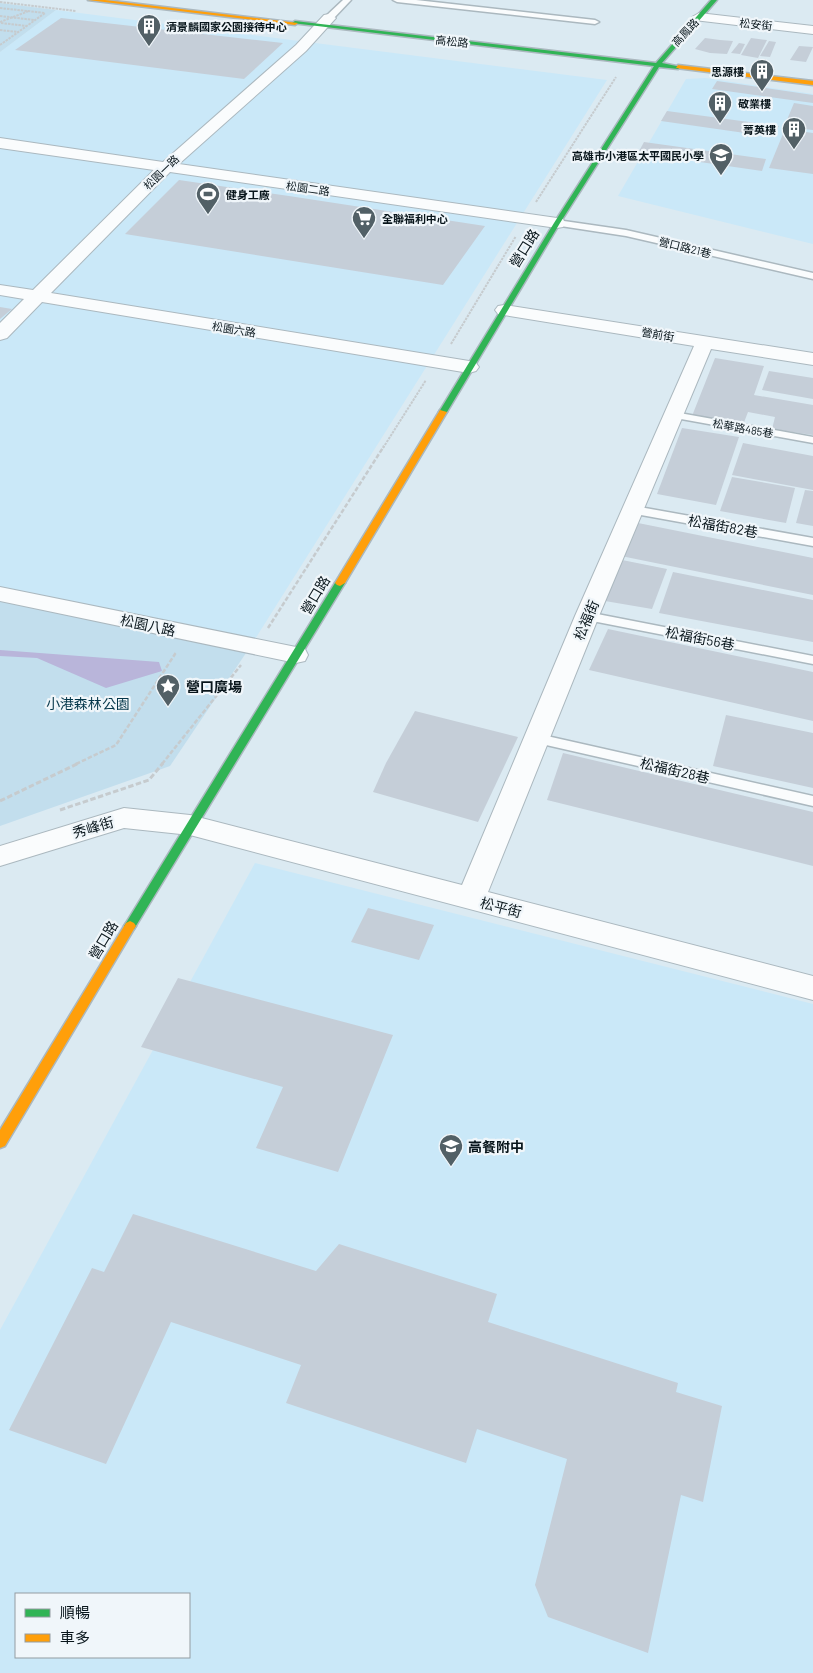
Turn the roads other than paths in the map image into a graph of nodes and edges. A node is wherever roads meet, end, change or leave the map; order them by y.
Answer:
1 (91, 0) edge
2 (170, 0) edge
3 (347, 0) edge
4 (398, 0) edge
5 (714, 0) edge
6 (699, 17) junction
7 (325, 22) junction
8 (595, 22) dead end
9 (813, 30) edge
10 (660, 60) junction
11 (813, 73) edge
12 (813, 83) edge
13 (0, 143) edge
14 (165, 168) junction
15 (557, 223) junction
16 (813, 276) edge
17 (0, 290) edge
18 (39, 297) junction
19 (504, 310) junction
20 (0, 334) edge
21 (705, 341) junction
22 (813, 359) edge
23 (469, 368) junction
24 (674, 416) junction
25 (813, 440) edge
26 (634, 510) junction
27 (813, 542) edge
28 (0, 594) edge
29 (587, 616) junction
30 (296, 655) junction
31 (813, 660) edge
32 (538, 739) junction
33 (813, 800) edge
34 (190, 825) junction
35 (0, 856) edge
36 (471, 899) junction
37 (813, 988) edge
38 (0, 1142) edge

1 - 7 street, 高松路
2 - 7 street, 高松路
3 - 7 lane
4 - 8 lane
5 - 6 street, 高鳳路
6 - 9 street, 松安街
6 - 10 street, 高鳳路
7 - 10 street, 高松路
7 - 14 street, 松園一路
10 - 11 street, 高松路
10 - 12 street, 高松路
10 - 15 street, 營口路
13 - 14 street, 松園二路
14 - 15 street, 松園二路
14 - 18 street, 松園一路
15 - 16 lane, 營口路21巷
15 - 19 street, 營口路
17 - 18 street, 松園六路
18 - 20 street, 松園一路
18 - 23 street, 松園六路
19 - 21 street, 營前街
19 - 23 street, 營口路
21 - 22 street, 營前街
21 - 24 street, 松福街
23 - 30 street, 營口路
24 - 25 lane, 松華路485巷
24 - 26 street, 松福街
26 - 27 lane, 松福街82巷
26 - 29 street, 松福街
28 - 30 street, 松園八路
29 - 31 lane, 松福街56巷
29 - 32 street, 松福街
30 - 34 street, 營口路
32 - 33 lane, 松福街28巷
32 - 36 street, 松福街
34 - 35 street, 秀峰街
34 - 36 street, 松平街
34 - 38 street, 營口路
36 - 37 street, 松平街

